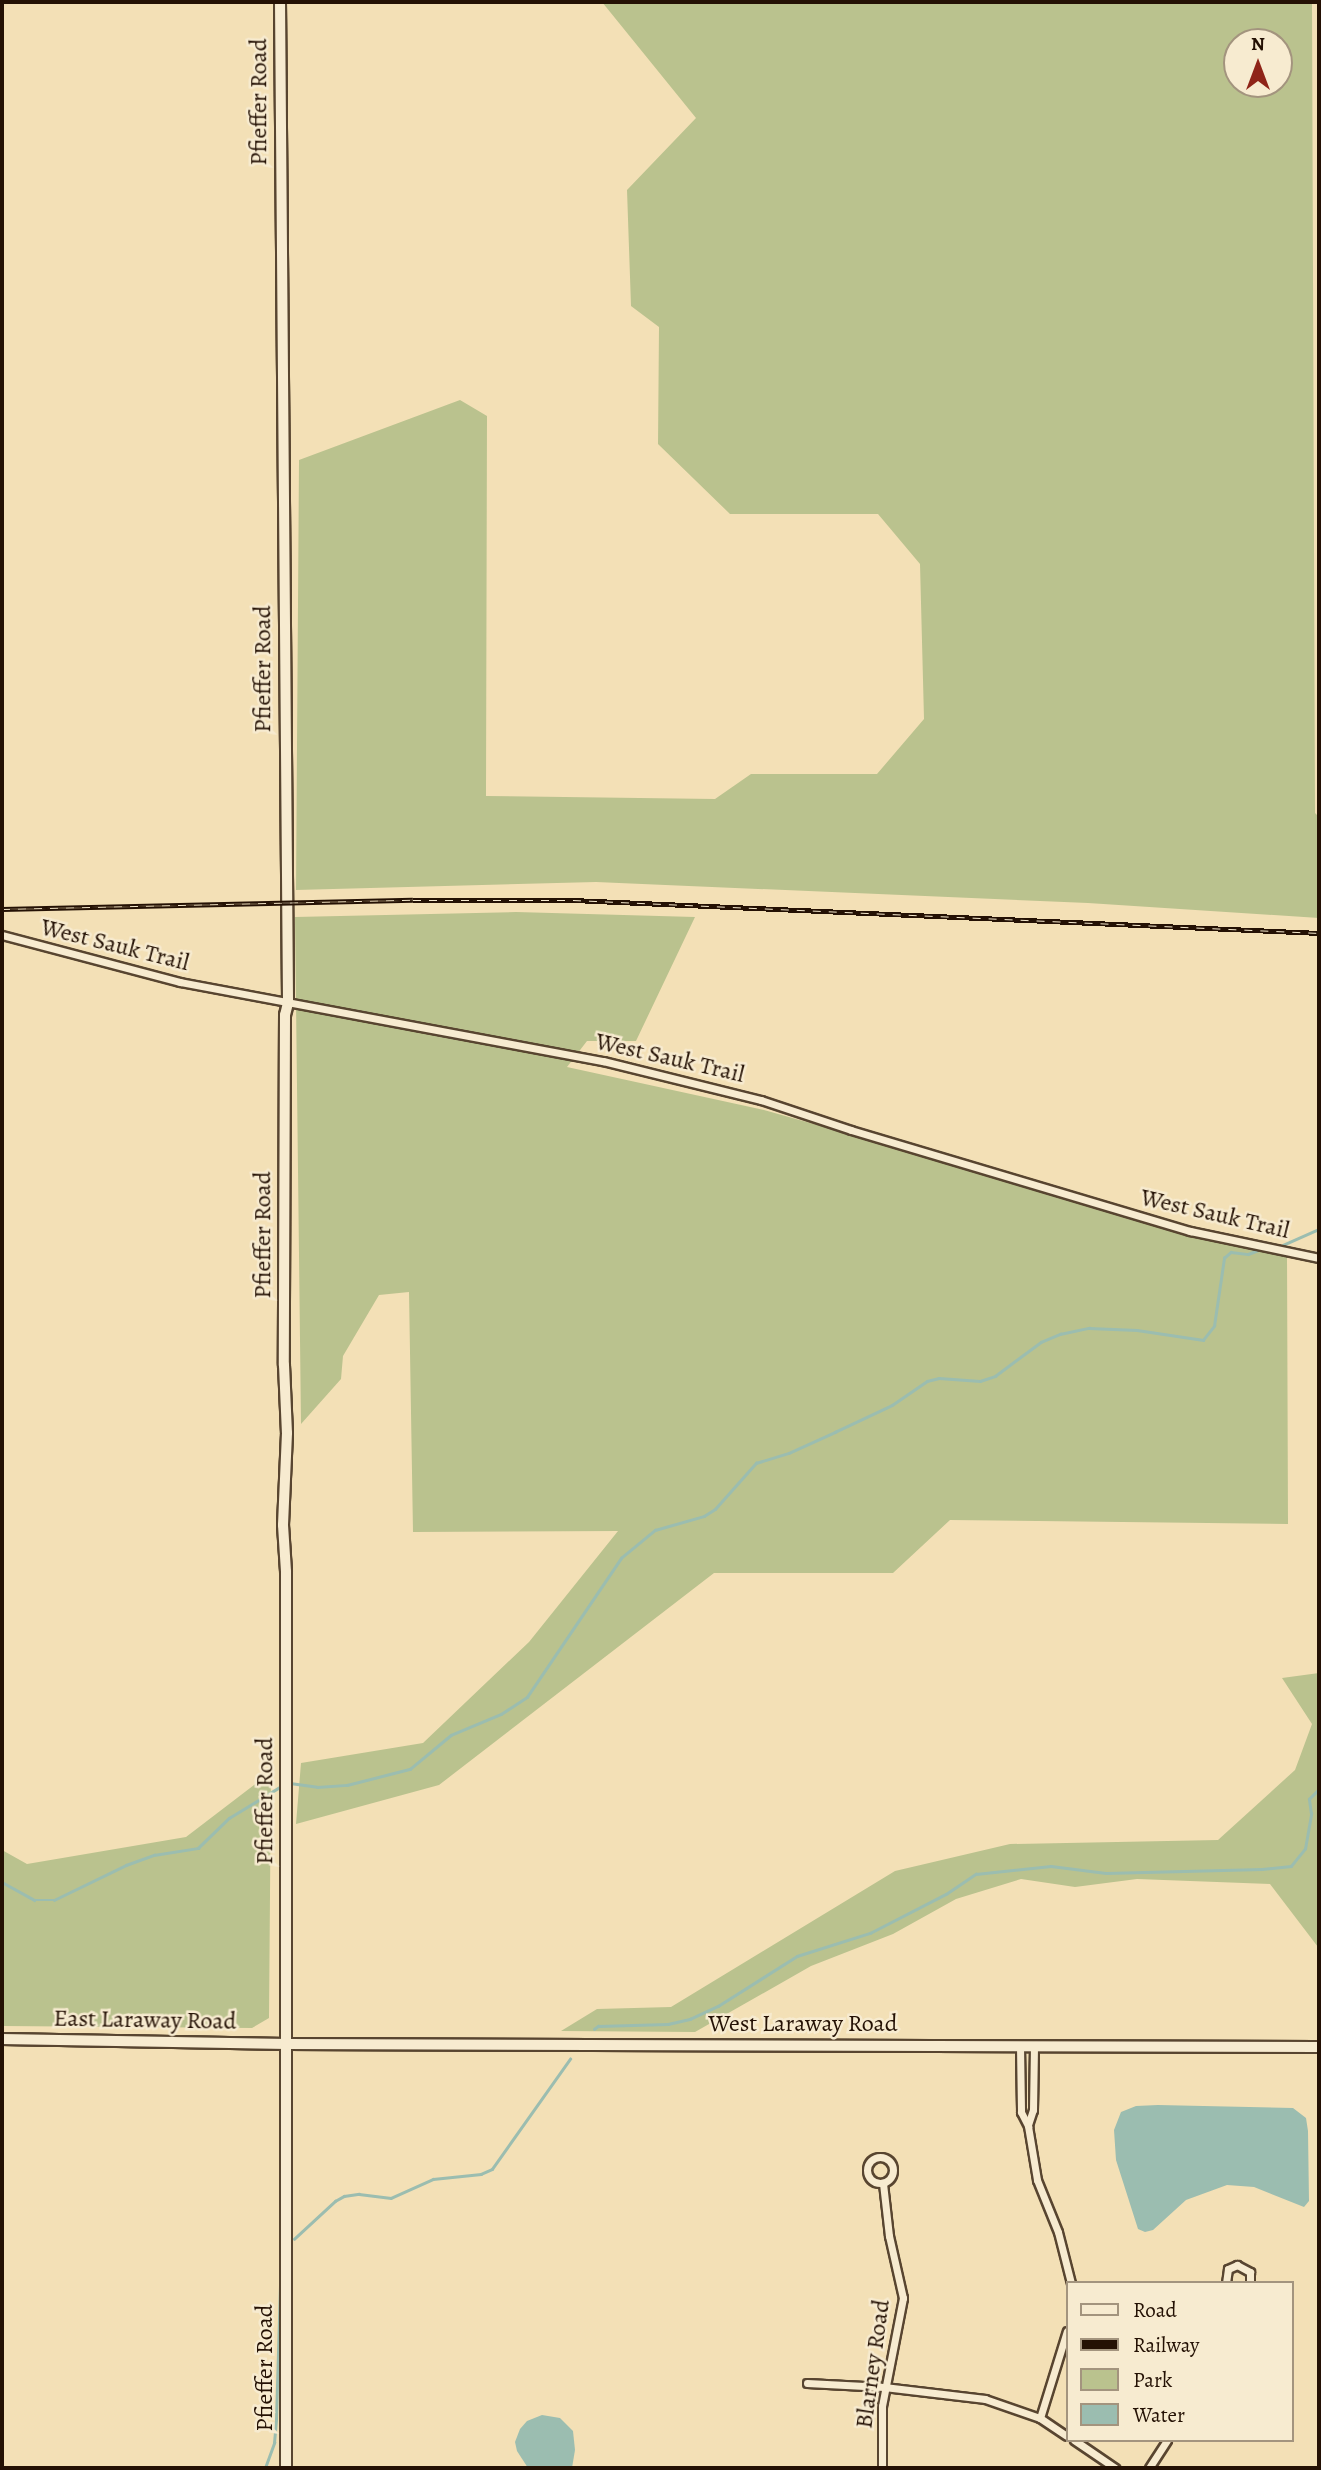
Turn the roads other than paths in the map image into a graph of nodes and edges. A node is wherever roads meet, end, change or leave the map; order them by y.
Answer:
1 (280, 2) edge
2 (2, 935) edge
3 (288, 1003) junction
4 (1319, 1258) edge
5 (2, 2039) edge
6 (287, 2043) junction
7 (1020, 2046) junction
8 (1034, 2046) junction
9 (1319, 2047) edge
10 (1028, 2126) junction
11 (883, 2183) dead end
12 (1070, 2281) edge
13 (1226, 2281) edge
14 (1250, 2281) edge
15 (1066, 2333) edge
16 (807, 2383) dead end
17 (884, 2387) junction
18 (1040, 2418) junction
19 (1066, 2435) edge
20 (1077, 2442) edge
21 (1166, 2442) edge
22 (286, 2468) edge
23 (881, 2468) edge
24 (1115, 2468) edge
25 (1149, 2468) edge

1 - 3 street, Pfieffer Road
2 - 3 street, West Sauk Trail
3 - 4 street, West Sauk Trail
3 - 6 street, Pfieffer Road
5 - 6 street, East Laraway Road
6 - 7 street, West Laraway Road
6 - 22 street, Pfieffer Road
7 - 8 street, West Laraway Road
7 - 10 street
8 - 9 street, West Laraway Road
8 - 10 street
10 - 12 street
11 - 17 street, Blarney Road
13 - 14 street
15 - 18 street
16 - 17 street
17 - 18 street
17 - 23 street, Blarney Road
18 - 19 street
20 - 24 street
21 - 25 street

